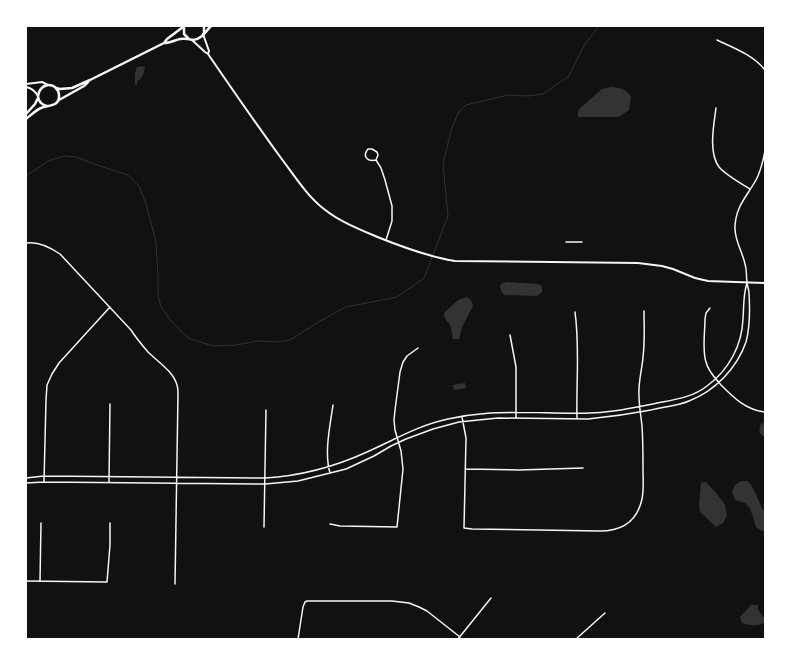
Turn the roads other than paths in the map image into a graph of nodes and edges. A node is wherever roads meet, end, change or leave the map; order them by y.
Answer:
1 (204, 26) edge
2 (211, 26) edge
3 (184, 27) edge
4 (204, 34) junction
5 (191, 39) junction
6 (717, 40) dead end
7 (164, 43) junction
8 (208, 54) junction
9 (765, 70) edge
10 (90, 80) junction
11 (26, 85) edge
12 (49, 85) junction
13 (56, 88) junction
14 (38, 97) junction
15 (58, 100) junction
16 (47, 106) junction
17 (716, 108) dead end
18 (26, 114) edge
19 (26, 119) edge
20 (765, 151) edge
21 (376, 160) junction
22 (750, 189) junction
23 (386, 240) junction
24 (566, 242) dead end
25 (582, 242) dead end
26 (26, 243) edge
27 (747, 283) junction
28 (765, 283) edge
29 (110, 307) junction
30 (710, 308) dead end
31 (644, 311) dead end
32 (575, 312) dead end
33 (510, 335) dead end
34 (418, 348) dead end
35 (716, 379) junction
36 (719, 383) junction
37 (110, 404) dead end
38 (333, 405) dead end
39 (640, 406) junction
40 (266, 410) dead end
41 (640, 412) junction
42 (765, 412) edge
43 (516, 413) junction
44 (577, 413) junction
45 (462, 417) junction
46 (516, 418) junction
47 (577, 419) junction
48 (464, 422) junction
49 (397, 438) junction
50 (399, 442) junction
51 (328, 467) junction
52 (583, 468) dead end
53 (464, 469) junction
54 (330, 473) junction
55 (44, 476) junction
56 (109, 476) junction
57 (26, 478) edge
58 (177, 478) junction
59 (265, 478) junction
60 (44, 482) junction
61 (109, 482) junction
62 (26, 483) edge
63 (177, 483) junction
64 (265, 484) junction
65 (41, 523) dead end
66 (110, 523) dead end
67 (330, 524) dead end
68 (264, 527) dead end
69 (26, 582) edge
70 (40, 582) junction
71 (175, 584) dead end
72 (491, 598) dead end
73 (605, 613) dead end
74 (459, 638) edge
75 (298, 639) edge
76 (576, 639) edge

1 - 4 main road
2 - 4 main road
3 - 5 main road
3 - 7 main road
4 - 5 main road
4 - 8 street
5 - 7 main road
5 - 8 street
6 - 9 street
7 - 10 main road
8 - 23 street
10 - 13 main road
10 - 15 main road
11 - 12 street
11 - 14 street
12 - 13 main road
12 - 14 main road
13 - 15 main road
14 - 16 main road
14 - 18 main road
15 - 16 main road
16 - 19 main road
17 - 22 street
20 - 22 street
21 - 21 street
21 - 23 street
22 - 27 street
23 - 27 street
24 - 25 street
26 - 29 street
27 - 28 street
27 - 35 street
27 - 36 street
29 - 55 street
29 - 58 street
30 - 35 street
31 - 39 street
32 - 44 street
33 - 43 street
34 - 49 street
35 - 36 street
35 - 39 street
36 - 41 street
36 - 42 street
37 - 56 street
38 - 51 street
39 - 41 street
39 - 44 street
40 - 59 street
41 - 47 street
41 - 53 street
43 - 44 street
43 - 45 street
43 - 46 street
44 - 47 street
45 - 48 street
45 - 49 street
46 - 47 street
46 - 48 street
48 - 50 street
48 - 53 street
49 - 50 street
49 - 51 street
50 - 54 street
50 - 67 street
51 - 54 street
51 - 59 street
52 - 53 street
54 - 64 street
55 - 56 street
55 - 57 street
55 - 60 street
56 - 58 street
56 - 61 street
58 - 59 street
58 - 63 street
59 - 64 street
60 - 61 street
60 - 62 street
61 - 63 street
63 - 64 street
63 - 71 street
64 - 68 street
65 - 70 street
66 - 70 street
69 - 70 street
72 - 74 street
73 - 76 street
74 - 75 street

